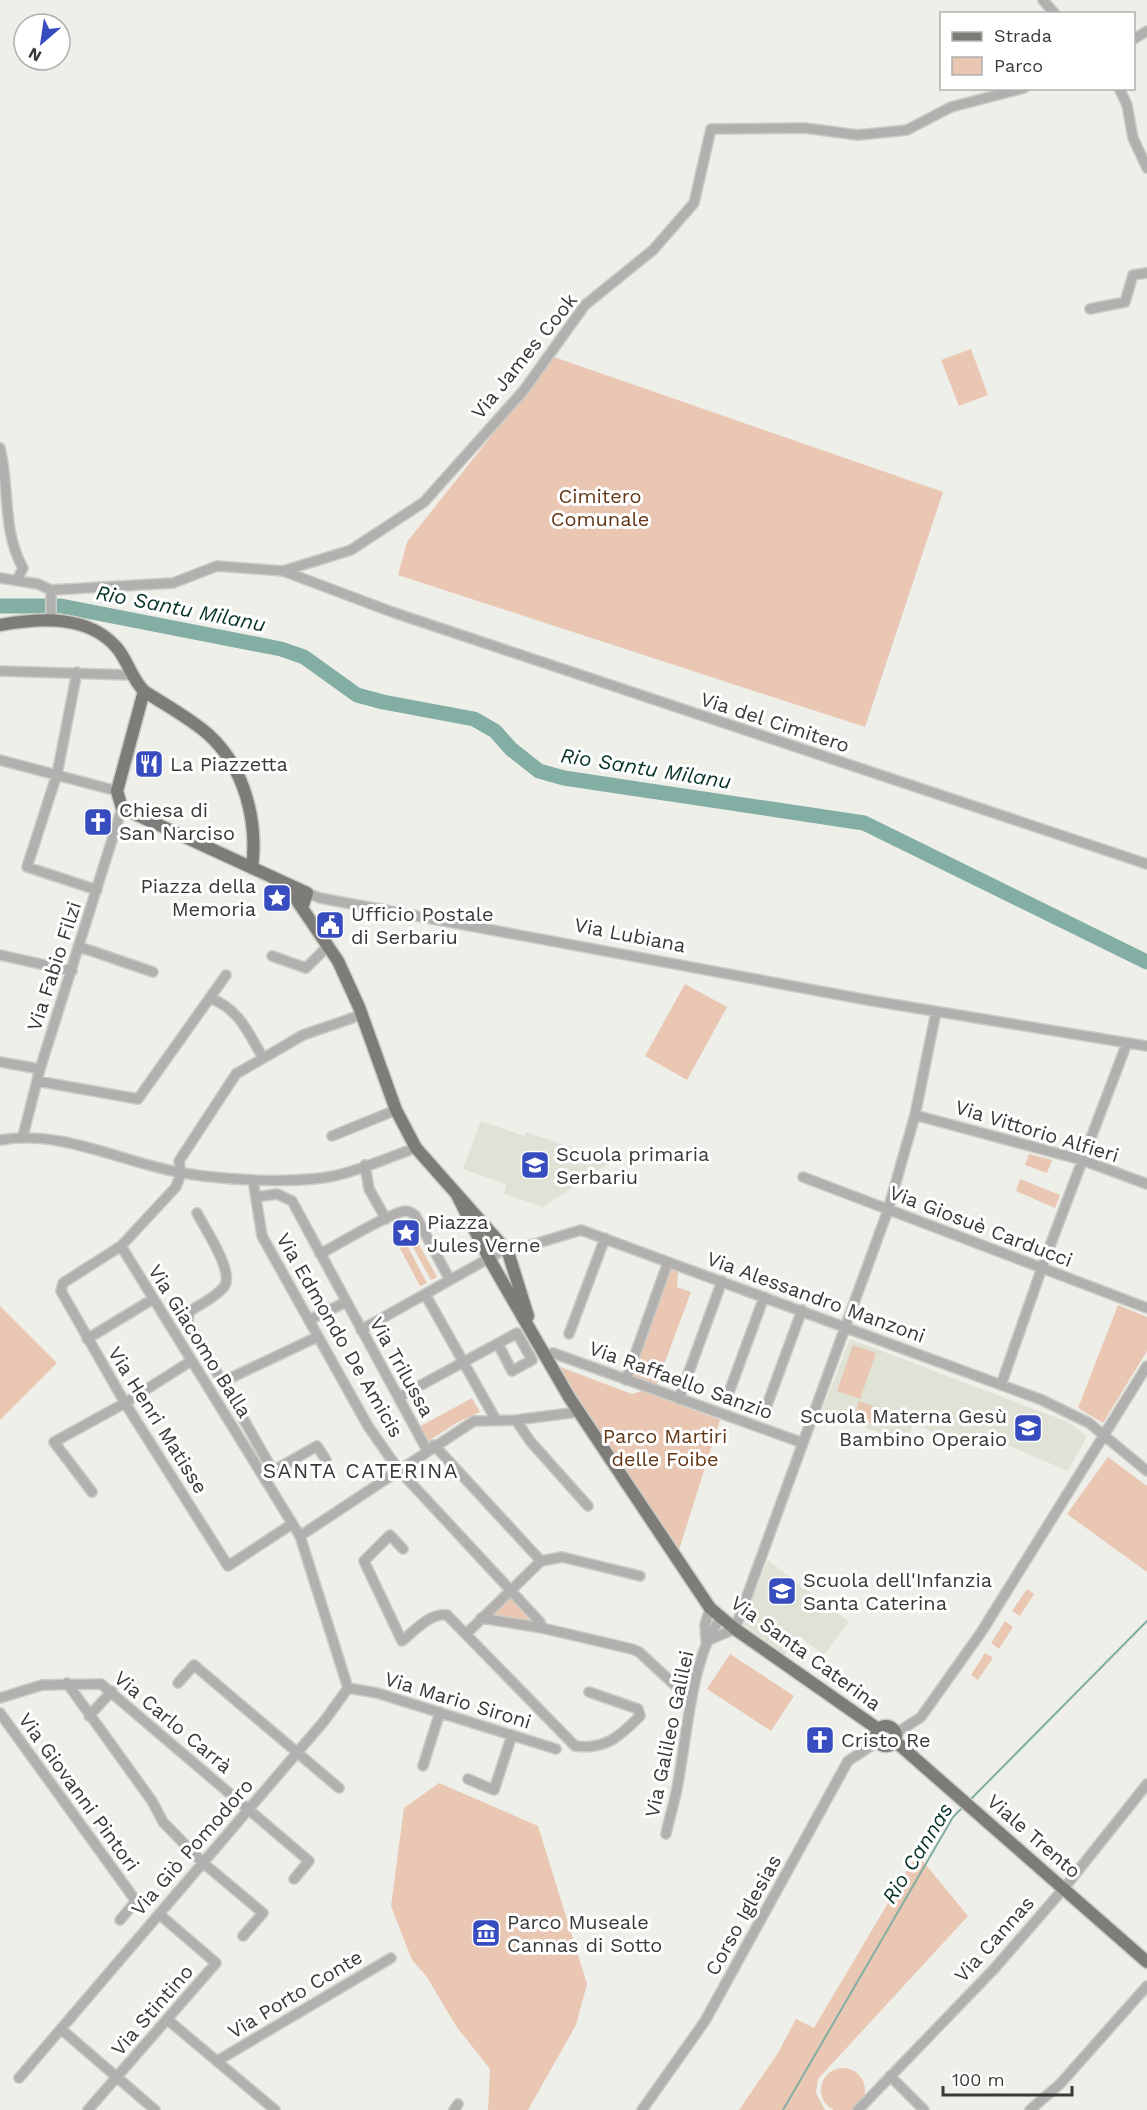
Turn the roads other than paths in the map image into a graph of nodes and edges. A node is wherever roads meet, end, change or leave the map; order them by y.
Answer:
1 (1043, 0) edge
2 (1053, 12) edge
3 (1016, 90) edge
4 (1120, 90) edge
5 (1147, 168) edge
6 (1147, 273) edge
7 (1090, 309) dead end
8 (0, 448) edge
9 (283, 571) junction
10 (0, 578) edge
11 (17, 580) junction
12 (51, 593) junction
13 (51, 615) junction
14 (0, 625) edge
15 (0, 671) edge
16 (77, 672) junction
17 (131, 675) junction
18 (144, 691) junction
19 (0, 760) edge
20 (57, 774) junction
21 (117, 791) junction
22 (122, 808) junction
23 (1147, 864) edge
24 (252, 867) junction
25 (287, 886) junction
26 (97, 890) junction
27 (307, 893) junction
28 (302, 908) junction
29 (328, 946) junction
30 (80, 947) junction
31 (0, 955) edge
32 (272, 956) dead end
33 (72, 970) junction
34 (153, 972) dead end
35 (226, 975) dead end
36 (210, 998) junction
37 (936, 1012) junction
38 (362, 1015) junction
39 (1127, 1043) junction
40 (1147, 1046) edge
41 (263, 1058) junction
42 (0, 1062) edge
43 (40, 1069) junction
44 (37, 1081) junction
45 (396, 1110) junction
46 (915, 1115) junction
47 (23, 1136) junction
48 (332, 1136) dead end
49 (0, 1140) edge
50 (416, 1148) junction
51 (1082, 1160) junction
52 (365, 1165) junction
53 (181, 1173) junction
54 (802, 1177) dead end
55 (253, 1180) junction
56 (1147, 1184) edge
57 (457, 1195) junction
58 (256, 1197) junction
59 (888, 1210) junction
60 (197, 1213) dead end
61 (386, 1219) junction
62 (605, 1238) junction
63 (121, 1246) junction
64 (508, 1252) junction
65 (320, 1254) junction
66 (488, 1262) junction
67 (668, 1262) junction
68 (1042, 1268) junction
69 (450, 1280) junction
70 (722, 1281) junction
71 (425, 1294) junction
72 (764, 1297) junction
73 (153, 1299) junction
74 (346, 1302) junction
75 (1147, 1308) edge
76 (802, 1310) junction
77 (309, 1320) junction
78 (844, 1327) junction
79 (362, 1330) junction
80 (569, 1334) dead end
81 (317, 1337) junction
82 (535, 1338) junction
83 (87, 1339) junction
84 (498, 1344) dead end
85 (546, 1356) junction
86 (191, 1361) junction
87 (463, 1363) junction
88 (1147, 1366) edge
89 (626, 1380) junction
90 (222, 1382) junction
91 (1001, 1385) junction
92 (728, 1395) dead end
93 (399, 1397) junction
94 (679, 1399) junction
95 (126, 1403) junction
96 (766, 1408) dead end
97 (578, 1412) junction
98 (496, 1420) junction
99 (516, 1420) junction
100 (1104, 1437) junction
101 (803, 1443) junction
102 (430, 1447) junction
103 (326, 1460) dead end
104 (398, 1468) junction
105 (1147, 1471) edge
106 (92, 1492) dead end
107 (588, 1506) dead end
108 (292, 1524) junction
109 (300, 1536) junction
110 (403, 1549) dead end
111 (541, 1561) junction
112 (640, 1575) dead end
113 (510, 1590) junction
114 (710, 1608) junction
115 (482, 1618) junction
116 (721, 1618) junction
117 (542, 1628) junction
118 (735, 1629) junction
119 (466, 1634) junction
120 (706, 1641) junction
121 (67, 1683) junction
122 (178, 1683) dead end
123 (348, 1688) junction
124 (112, 1691) junction
125 (589, 1692) dead end
126 (0, 1698) edge
127 (691, 1700) junction
128 (440, 1712) junction
129 (0, 1713) edge
130 (88, 1716) junction
131 (512, 1735) junction
132 (878, 1736) junction
133 (895, 1737) junction
134 (556, 1749) dead end
135 (297, 1753) junction
136 (423, 1766) dead end
137 (468, 1779) dead end
138 (1147, 1784) edge
139 (339, 1788) dead end
140 (248, 1809) junction
141 (666, 1834) dead end
142 (202, 1862) junction
143 (294, 1879) dead end
144 (1065, 1887) junction
145 (159, 1914) junction
146 (120, 1920) dead end
147 (243, 1936) dead end
148 (391, 1958) dead end
149 (1147, 1962) edge
150 (1147, 1986) edge
151 (168, 2020) junction
152 (61, 2029) junction
153 (217, 2061) junction
154 (890, 2076) junction
155 (19, 2078) dead end
156 (117, 2078) junction
157 (88, 2110) edge
158 (155, 2110) edge
159 (275, 2110) edge
160 (642, 2110) edge
161 (858, 2110) edge
162 (924, 2110) edge
163 (1030, 2110) edge

1 - 2 street
3 - 9 street, Via James Cook
4 - 5 street
6 - 7 street
8 - 11 street
9 - 12 street
9 - 23 street, Via del Cimitero
10 - 11 street
11 - 12 street
12 - 13 street
13 - 14 main road
13 - 17 main road
15 - 16 street
16 - 17 street
16 - 20 street
17 - 18 main road
18 - 21 main road
18 - 24 main road
19 - 20 street
20 - 21 street
20 - 26 street
21 - 22 main road
22 - 24 main road, Via Lubiana
22 - 26 street, Via Fabio Filzi
24 - 25 main road, Via Lubiana
25 - 27 main road, Via Lubiana
25 - 28 main road, Via Santa Caterina
26 - 30 street, Via Fabio Filzi
27 - 28 main road
27 - 37 street, Via Lubiana
28 - 29 main road, Via Santa Caterina
29 - 32 street
29 - 38 main road, Via Santa Caterina
30 - 33 street, Via Fabio Filzi
30 - 34 street
31 - 33 street
33 - 43 street, Via Fabio Filzi
35 - 36 street
36 - 41 street
36 - 44 street
37 - 39 street, Via Lubiana
37 - 46 street
38 - 41 street
38 - 45 main road, Via Santa Caterina
39 - 40 street, Via Lubiana
39 - 51 street
41 - 53 street
42 - 43 street
43 - 44 street, Via Fabio Filzi
44 - 47 street, Via Fabio Filzi
45 - 48 street
45 - 50 main road, Via Santa Caterina
46 - 51 street, Via Vittorio Alfieri
46 - 59 street
47 - 49 street
47 - 53 street
50 - 52 street
50 - 57 main road, Via Santa Caterina
51 - 56 street, Via Vittorio Alfieri
51 - 68 street
52 - 55 street
52 - 61 street
53 - 55 street
53 - 63 street
54 - 59 street, Via Giosuè Carducci
55 - 58 street, Via Edmondo De Amicis
57 - 64 main road, Via Santa Caterina
57 - 66 main road, Via Santa Caterina
58 - 65 street, Via Trilussa
58 - 77 street, Via Edmondo De Amicis
59 - 68 street, Via Giosuè Carducci
59 - 78 street
60 - 90 street
61 - 65 street
61 - 69 street
62 - 64 street, Via Alessandro Manzoni
62 - 67 street, Via Alessandro Manzoni
62 - 80 street
63 - 73 street, Via Giacomo Balla
63 - 83 street, Via Henri Matisse
64 - 66 street
64 - 82 main road, Via Santa Caterina
65 - 74 street, Via Trilussa
66 - 69 street
66 - 82 main road, Via Santa Caterina
67 - 70 street, Via Alessandro Manzoni
67 - 89 street
68 - 75 street, Via Giosuè Carducci
68 - 91 street
69 - 71 street
70 - 72 street, Via Alessandro Manzoni
70 - 94 street
71 - 79 street
71 - 87 street
72 - 76 street, Via Alessandro Manzoni
72 - 92 street
73 - 83 street
73 - 86 street, Via Giacomo Balla
74 - 77 street, Via Trilussa
74 - 79 street, Via Trilussa
76 - 78 street, Via Alessandro Manzoni
76 - 96 street
77 - 81 street, Via Edmondo De Amicis
78 - 91 street, Via Alessandro Manzoni
78 - 101 street
79 - 93 street, Via Trilussa
81 - 90 street
81 - 104 street, Via Edmondo De Amicis
82 - 85 main road, Via Santa Caterina
83 - 95 street, Via Henri Matisse
84 - 87 street
85 - 89 street, Via Raffaello Sanzio
85 - 97 main road, Via Santa Caterina
86 - 95 street
86 - 108 street, Via Giacomo Balla
87 - 93 street
87 - 98 street
88 - 100 street
89 - 94 street, Via Raffaello Sanzio
90 - 103 street
91 - 100 street, Via Alessandro Manzoni
93 - 102 street, Via Trilussa
94 - 101 street, Via Raffaello Sanzio
95 - 106 street
95 - 108 street, Via Henri Matisse
97 - 99 street
97 - 114 main road, Via Santa Caterina
98 - 99 street
98 - 102 street
99 - 107 street
100 - 105 street, Via Alessandro Manzoni
100 - 133 street
101 - 118 street
102 - 104 street
102 - 111 street, Via Trilussa
104 - 109 street
104 - 113 street, Via Edmondo De Amicis
108 - 109 street, Via Giacomo Balla
109 - 123 street, Via Giacomo Balla
110 - 119 street
111 - 112 street
111 - 113 street
113 - 115 street
113 - 117 street, Via Edmondo De Amicis
114 - 116 main road, Via Santa Caterina
114 - 120 street, Via Galileo Galilei
115 - 117 street
115 - 119 street
116 - 118 main road, Via Santa Caterina
116 - 120 street, Via Galileo Galilei
117 - 127 street
118 - 120 street, Via Galileo Galilei
118 - 132 main road, Via Santa Caterina
119 - 125 street
120 - 127 street, Via Galileo Galilei
121 - 124 street, Via Carlo Carrà
121 - 126 street, Via Giovanni Pintori
121 - 130 street
122 - 135 street
123 - 128 street, Via Mario Sironi
123 - 135 street, Via Giò Pomodoro
124 - 130 street
124 - 140 street, Via Carlo Carrà
127 - 141 street, Via Galileo Galilei
128 - 131 street, Via Mario Sironi
128 - 136 street
129 - 146 street, Via Giovanni Pintori
130 - 142 street
131 - 134 street, Via Mario Sironi
131 - 137 street
132 - 133 main road, Via Santa Caterina
132 - 133 main road
132 - 160 street, Corso Iglesias
133 - 144 main road, Viale Trento
135 - 139 street
135 - 140 street, Via Giò Pomodoro
138 - 144 street, Via Cannas
140 - 142 street, Via Giò Pomodoro
140 - 143 street, Via Carlo Carrà
142 - 145 street, Via Giò Pomodoro
142 - 147 street
144 - 149 main road, Viale Trento
144 - 154 street, Via Cannas
145 - 151 street, Via Stintino
145 - 152 street, Via Giò Pomodoro
148 - 153 street, Via Porto Conte
150 - 163 street
151 - 153 street
151 - 156 street, Via Stintino
152 - 155 street, Via Giò Pomodoro
152 - 156 street
153 - 159 street
154 - 161 street, Via Cannas
154 - 162 street
156 - 157 street, Via Stintino
156 - 158 street

